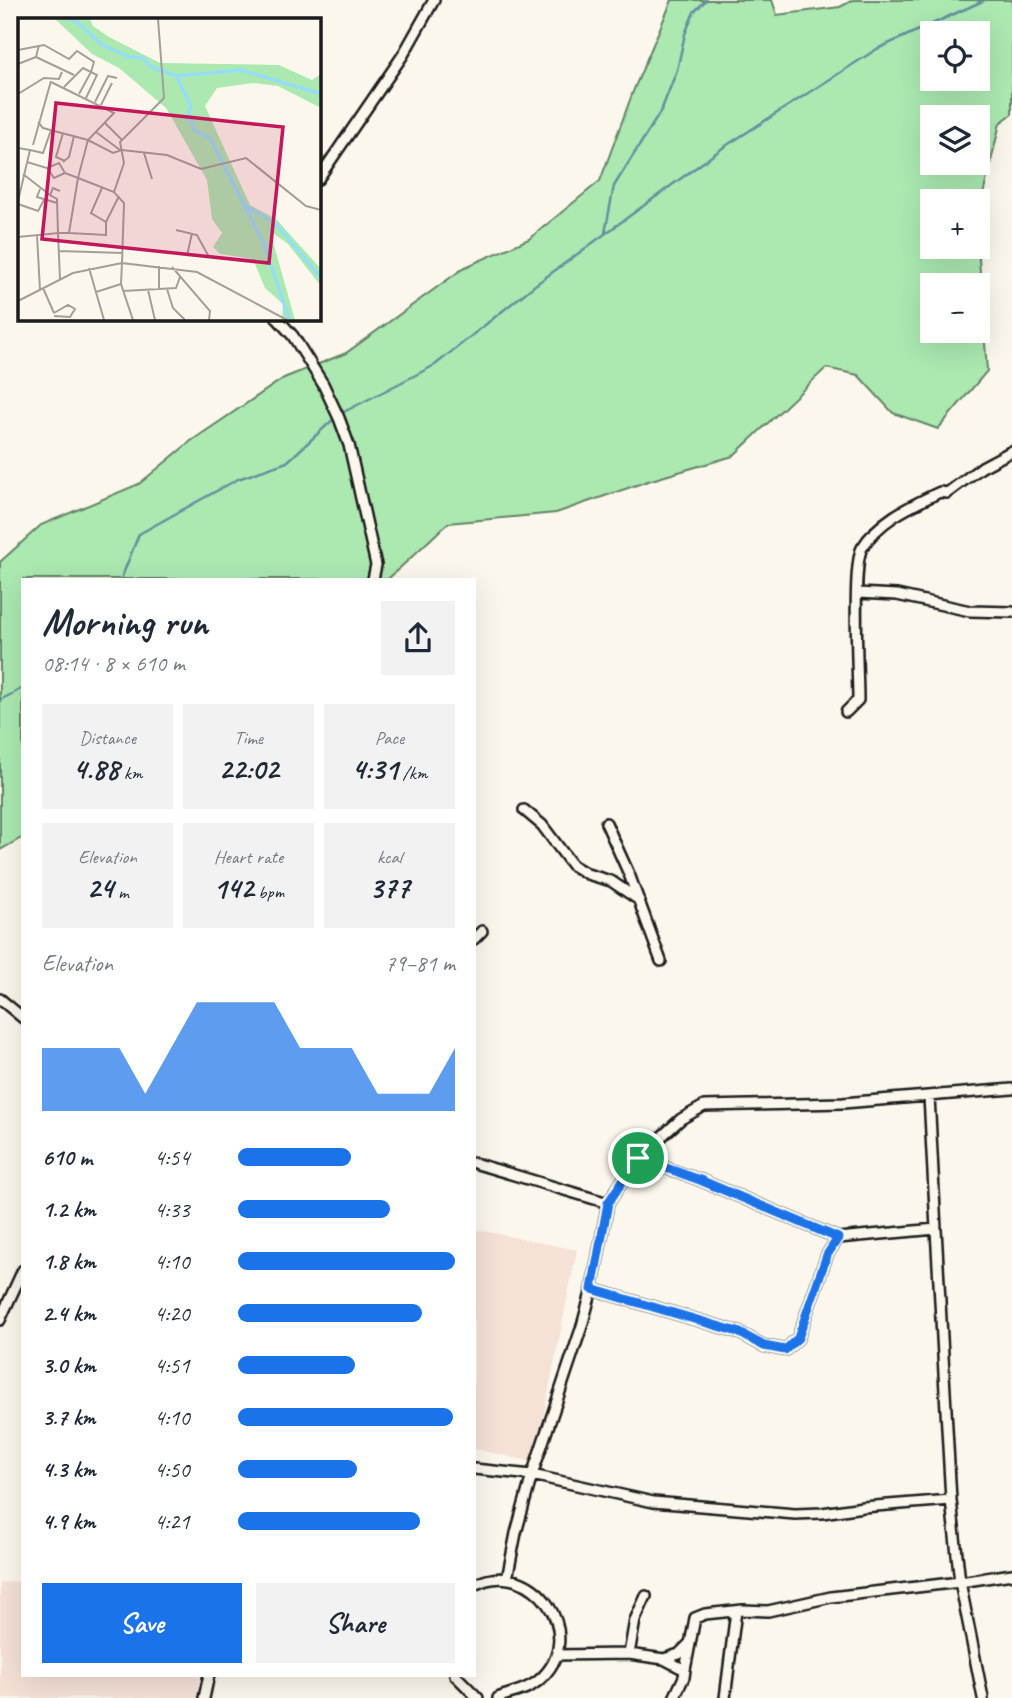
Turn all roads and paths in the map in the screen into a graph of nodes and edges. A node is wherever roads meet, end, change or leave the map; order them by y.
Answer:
1 (434, 0) edge
2 (320, 176) edge
3 (279, 320) edge
4 (1012, 451) edge
5 (373, 578) edge
6 (857, 593) junction
7 (1012, 612) edge
8 (846, 712) dead end
9 (524, 810) dead end
10 (606, 823) dead end
11 (639, 900) junction
12 (482, 931) dead end
13 (476, 937) edge
14 (661, 961) dead end
15 (0, 999) edge
16 (21, 1016) edge
17 (1012, 1089) edge
18 (929, 1096) junction
19 (638, 1158) junction
20 (476, 1164) edge
21 (608, 1203) junction
22 (936, 1228) junction
23 (838, 1238) junction
24 (21, 1274) edge
25 (592, 1289) junction
26 (1, 1315) edge
27 (476, 1469) edge
28 (532, 1475) junction
29 (951, 1500) junction
30 (1012, 1574) edge
31 (507, 1579) junction
32 (960, 1582) junction
33 (476, 1585) edge
34 (646, 1596) dead end
35 (736, 1611) junction
36 (690, 1642) junction
37 (629, 1654) junction
38 (556, 1656) junction
39 (664, 1659) junction
40 (685, 1670) junction
41 (209, 1677) edge
42 (458, 1677) edge
43 (204, 1698) edge
44 (478, 1698) edge
45 (498, 1698) edge
46 (674, 1698) edge
47 (725, 1698) edge
48 (983, 1698) edge

1 - 2 street
3 - 5 street
4 - 6 street
6 - 7 street
6 - 8 street
9 - 11 street
10 - 11 street
11 - 14 street
12 - 13 street
15 - 16 street
17 - 18 street
18 - 19 street
18 - 22 street
19 - 21 street
19 - 23 street
20 - 21 street
21 - 25 street
22 - 23 street
22 - 29 street
23 - 25 street
24 - 26 street
25 - 28 street
27 - 28 street
28 - 29 street
28 - 31 street
29 - 32 street
30 - 32 street
31 - 33 street
31 - 38 street
32 - 35 street
32 - 48 street
34 - 37 street
35 - 36 street
35 - 47 street
36 - 39 street
36 - 40 street
37 - 38 street
37 - 39 street
38 - 45 street
39 - 40 street
40 - 46 street
41 - 43 street
42 - 44 street

